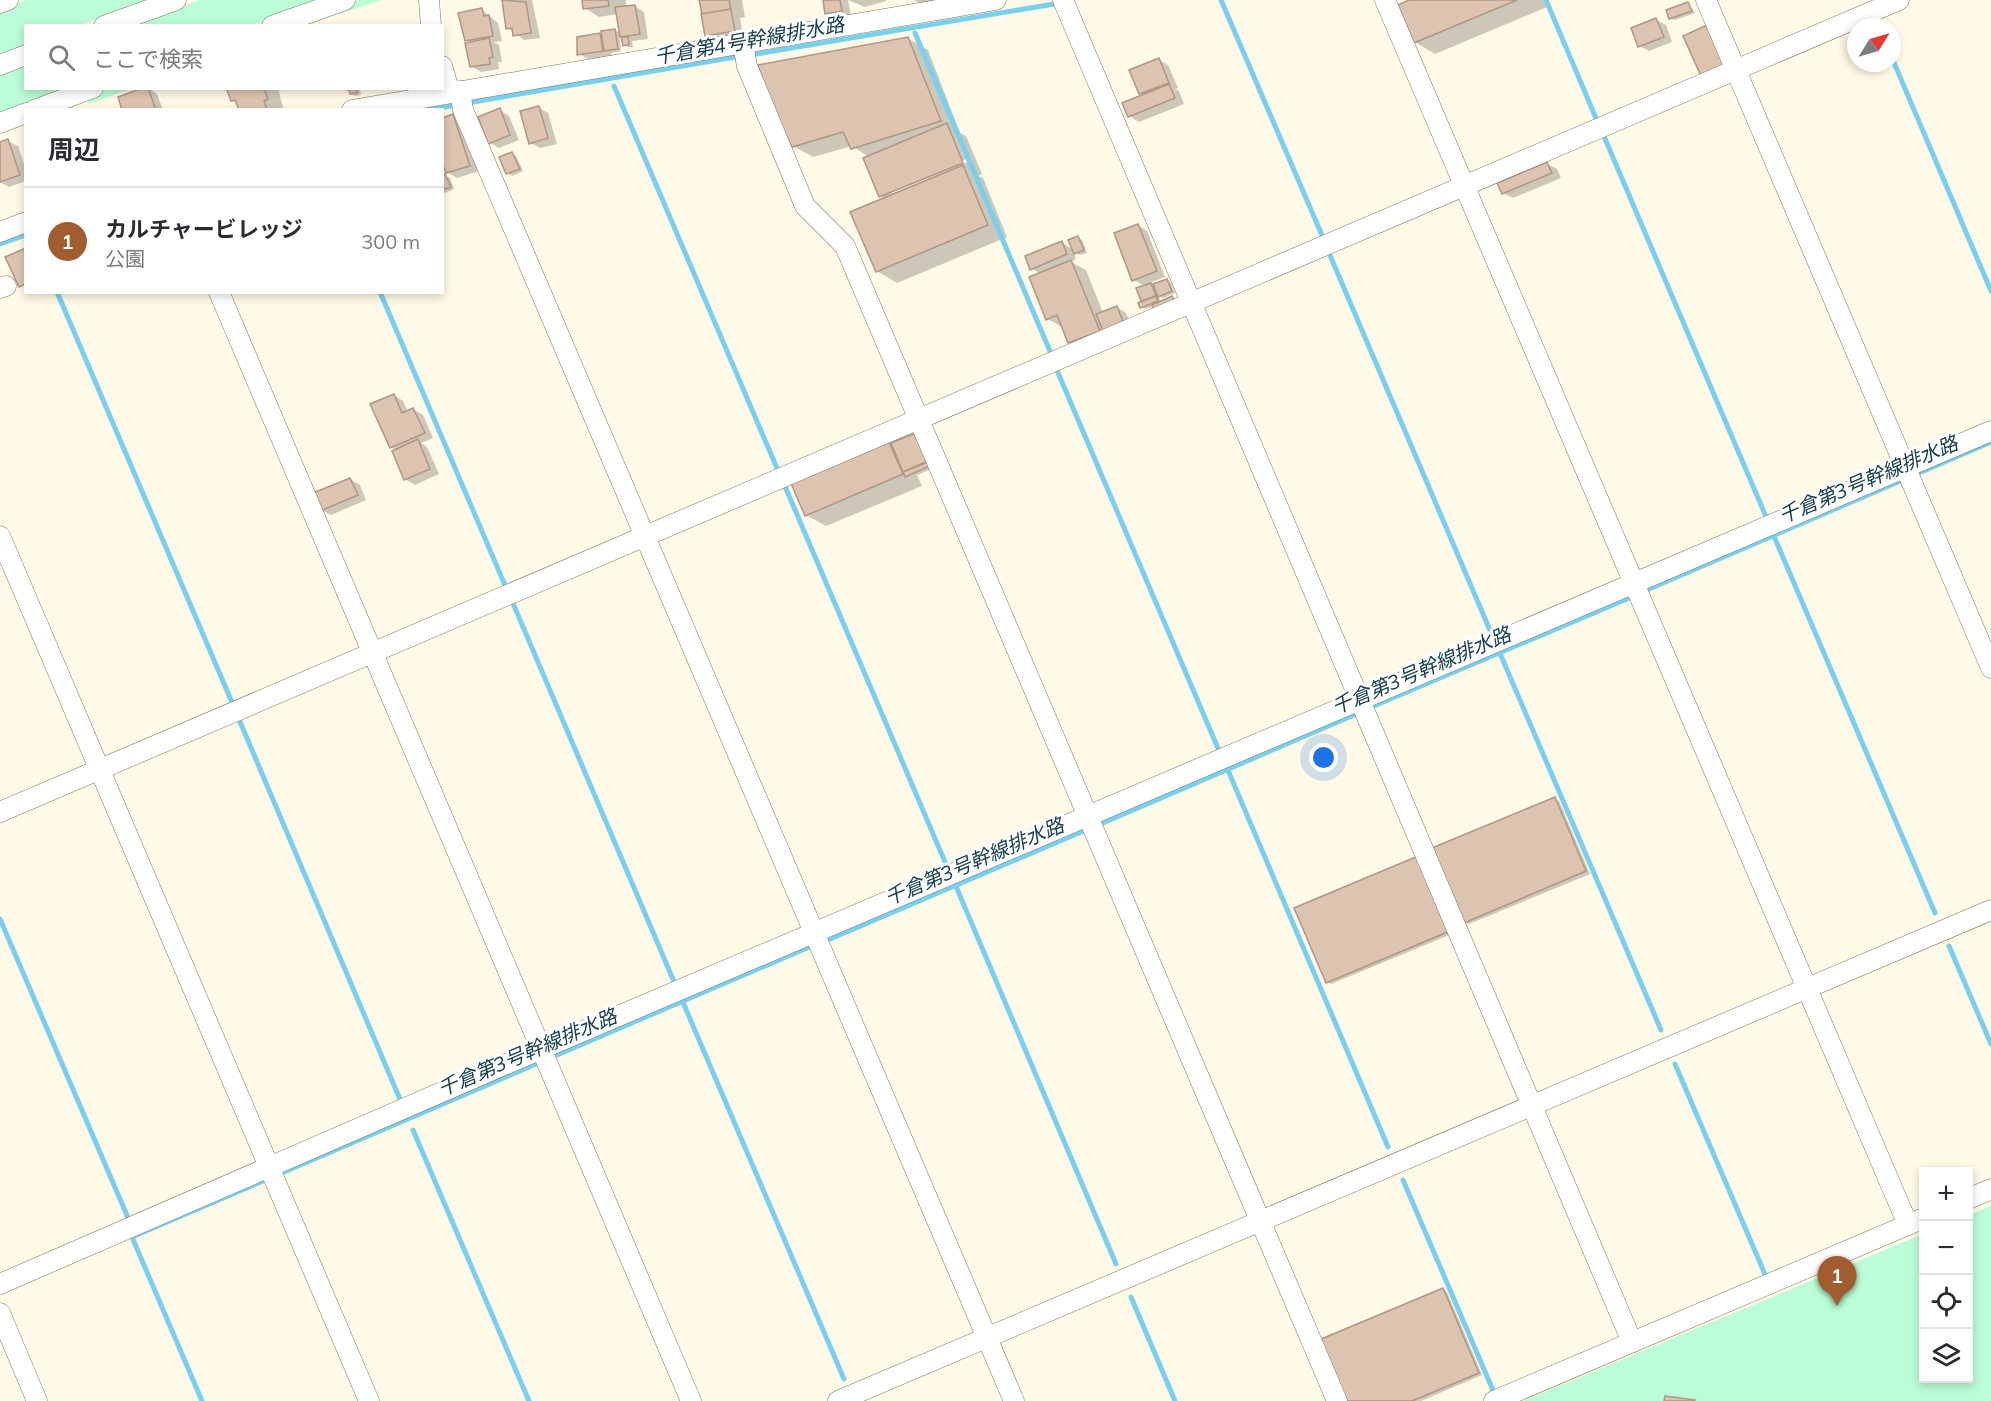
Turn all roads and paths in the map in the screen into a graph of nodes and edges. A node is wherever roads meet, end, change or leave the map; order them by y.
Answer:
1 (8, 0) edge
2 (176, 0) edge
3 (345, 0) edge
4 (429, 0) edge
5 (996, 0) edge
6 (1385, 0) edge
7 (1706, 0) edge
8 (1899, 0) edge
9 (0, 3) edge
10 (1064, 5) edge
11 (110, 24) edge
12 (279, 24) edge
13 (431, 24) edge
14 (744, 51) junction
15 (24, 56) edge
16 (0, 65) edge
17 (444, 70) edge
18 (1736, 70) junction
19 (86, 97) edge
20 (459, 97) junction
21 (403, 105) edge
22 (42, 108) edge
23 (372, 108) edge
24 (24, 114) edge
25 (0, 123) edge
26 (1463, 186) junction
27 (24, 223) edge
28 (0, 232) edge
29 (220, 294) edge
30 (1190, 303) junction
31 (918, 420) junction
32 (1991, 432) edge
33 (1908, 474) junction
34 (0, 537) edge
35 (645, 537) junction
36 (1636, 591) junction
37 (373, 653) junction
38 (1991, 668) edge
39 (1363, 708) junction
40 (99, 770) junction
41 (0, 812) edge
42 (1091, 824) junction
43 (1991, 910) edge
44 (816, 940) junction
45 (1807, 988) junction
46 (544, 1057) junction
47 (1532, 1105) junction
48 (272, 1174) junction
49 (1991, 1189) edge
50 (1973, 1197) edge
51 (1259, 1221) junction
52 (1916, 1222) edge
53 (0, 1284) edge
54 (0, 1313) edge
55 (987, 1337) junction
56 (1632, 1342) junction
57 (37, 1401) edge
58 (369, 1401) edge
59 (691, 1401) edge
60 (838, 1401) edge
61 (1014, 1401) edge
62 (1337, 1401) edge
63 (1494, 1401) edge

1 - 9 street
2 - 11 street
3 - 12 street
4 - 13 street
5 - 14 street
6 - 26 street
7 - 18 street
8 - 18 street
10 - 30 street
14 - 20 street
14 - 31 street
15 - 16 street
17 - 20 street
18 - 26 street
18 - 33 street
19 - 22 street
20 - 21 street
20 - 35 street
21 - 23 street
24 - 25 street
26 - 30 street
26 - 36 street
27 - 28 street
29 - 37 street
30 - 31 street
30 - 39 street
31 - 35 street
31 - 42 street
32 - 33 street
33 - 36 street
33 - 38 street
34 - 40 street
35 - 37 street
35 - 44 street
36 - 39 street
36 - 45 street
37 - 40 street
37 - 46 street
39 - 42 street
39 - 47 street
40 - 41 street
40 - 48 street
42 - 44 street
42 - 51 street
43 - 45 street
44 - 46 street
44 - 55 street
45 - 47 street
45 - 52 street
46 - 48 street
46 - 59 street
47 - 51 street
47 - 56 street
48 - 53 street
48 - 58 street
49 - 50 street
51 - 55 street
51 - 62 street
52 - 56 street
54 - 57 street
55 - 60 street
55 - 61 street
56 - 63 street

